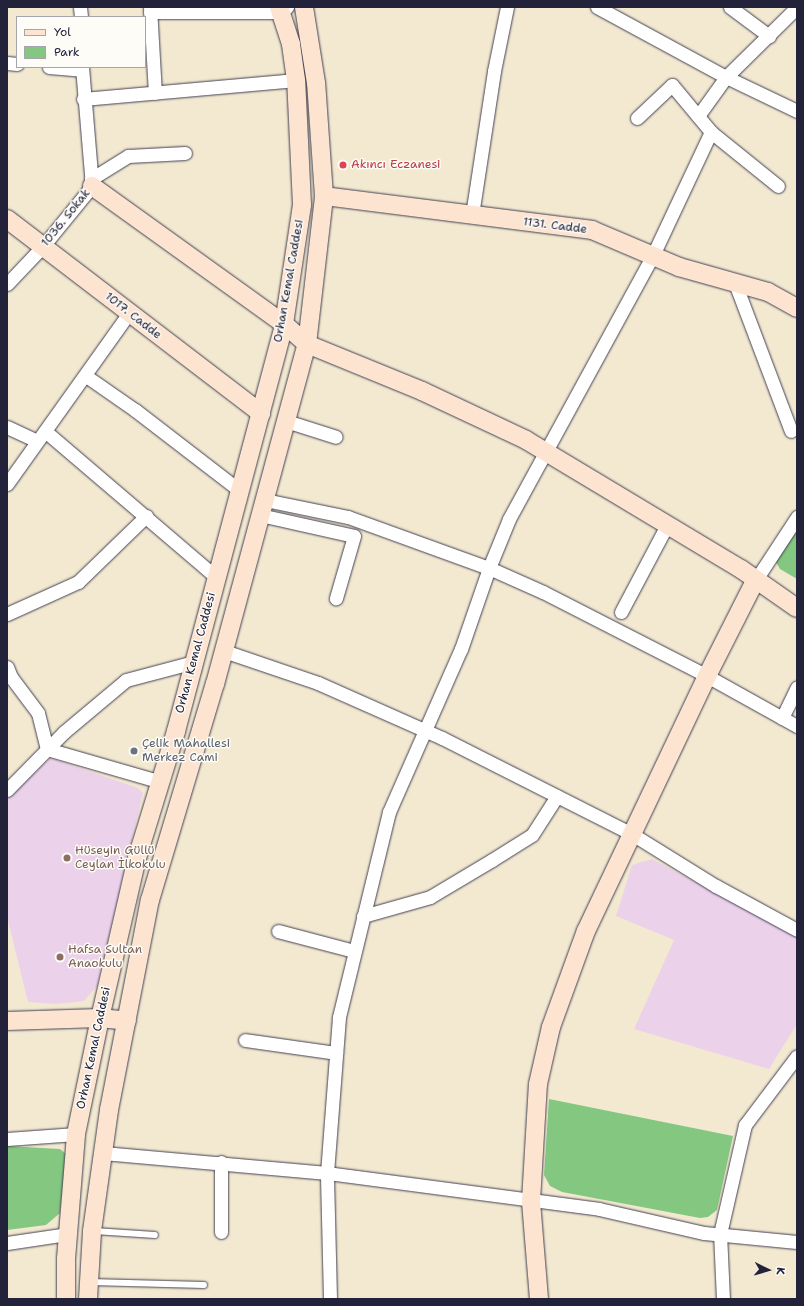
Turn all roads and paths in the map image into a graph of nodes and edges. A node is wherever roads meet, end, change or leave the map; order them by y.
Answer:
1 (304, 7) edge
2 (507, 7) edge
3 (597, 7) edge
4 (730, 7) edge
5 (797, 7) edge
6 (282, 9) edge
7 (150, 10) edge
8 (769, 36) junction
9 (66, 68) edge
10 (82, 69) edge
11 (726, 77) junction
12 (296, 80) junction
13 (155, 93) junction
14 (83, 99) junction
15 (797, 111) edge
16 (698, 116) junction
17 (637, 118) dead end
18 (711, 132) junction
19 (185, 153) dead end
20 (92, 182) junction
21 (778, 186) dead end
22 (324, 196) junction
23 (472, 215) junction
24 (7, 218) edge
25 (43, 246) junction
26 (653, 255) junction
27 (735, 283) junction
28 (7, 284) edge
29 (797, 308) edge
30 (129, 313) junction
31 (284, 324) junction
32 (307, 344) junction
33 (86, 376) junction
34 (261, 413) junction
35 (286, 421) junction
36 (7, 427) edge
37 (791, 431) dead end
38 (41, 436) junction
39 (336, 437) dead end
40 (545, 451) junction
41 (7, 484) edge
42 (240, 490) junction
43 (262, 508) junction
44 (146, 516) junction
45 (797, 517) edge
46 (667, 525) junction
47 (489, 568) junction
48 (216, 577) junction
49 (755, 581) junction
50 (336, 598) dead end
51 (797, 608) edge
52 (621, 612) dead end
53 (7, 614) edge
54 (224, 652) junction
55 (194, 662) junction
56 (7, 666) edge
57 (707, 676) junction
58 (797, 687) edge
59 (782, 718) junction
60 (797, 726) edge
61 (425, 731) junction
62 (47, 749) junction
63 (161, 782) junction
64 (7, 790) edge
65 (557, 796) junction
66 (632, 834) junction
67 (363, 916) junction
68 (797, 930) edge
69 (278, 931) dead end
70 (354, 951) junction
71 (100, 1018) junction
72 (7, 1021) edge
73 (127, 1021) junction
74 (245, 1040) dead end
75 (336, 1053) junction
76 (797, 1056) edge
77 (76, 1134) junction
78 (7, 1139) edge
79 (103, 1153) junction
80 (221, 1162) junction
81 (327, 1173) junction
82 (531, 1201) junction
83 (92, 1231) junction
84 (221, 1232) dead end
85 (68, 1234) junction
86 (720, 1234) junction
87 (154, 1235) dead end
88 (797, 1242) edge
89 (7, 1243) edge
90 (204, 1285) dead end
91 (88, 1291) edge
92 (66, 1299) edge
93 (330, 1299) edge
94 (539, 1299) edge
95 (723, 1299) edge

1 - 22 main road, Orhan Kemal Caddesi
2 - 23 street
3 - 11 street
4 - 8 street
5 - 8 street
6 - 7 street
6 - 12 main road, Orhan Kemal Caddesi
7 - 13 street
8 - 11 street
9 - 10 street
10 - 14 street, 1036. Sokak
11 - 15 street
11 - 16 street
12 - 13 street
12 - 31 main road, Orhan Kemal Caddesi
13 - 14 street
14 - 20 street, 1036. Sokak
16 - 17 street
16 - 18 street
18 - 21 street
18 - 26 street
19 - 20 street
20 - 25 street, 1036. Sokak
20 - 31 main road
22 - 23 main road, 1131. Cadde
22 - 32 main road, Orhan Kemal Caddesi
23 - 26 main road, 1131. Cadde
24 - 25 main road, 1017. Cadde
25 - 28 street, 1036. Sokak
25 - 30 main road, 1017. Cadde
26 - 27 main road, 1131. Cadde
26 - 40 street
27 - 29 main road, 1131. Cadde
27 - 37 street
30 - 33 street
30 - 34 main road, 1017. Cadde
31 - 32 main road
31 - 34 main road, Orhan Kemal Caddesi
32 - 35 main road, Orhan Kemal Caddesi
32 - 40 main road
33 - 38 street
33 - 42 street
34 - 42 main road, Orhan Kemal Caddesi
35 - 39 street
35 - 43 main road, Orhan Kemal Caddesi
36 - 38 street
38 - 41 street
38 - 44 street
40 - 46 main road
40 - 47 street
42 - 48 main road, Orhan Kemal Caddesi
43 - 47 street
43 - 50 street
43 - 54 main road, Orhan Kemal Caddesi
44 - 48 street
44 - 53 street
45 - 49 street
46 - 49 main road
46 - 52 street
47 - 57 street
47 - 61 street
48 - 55 main road, Orhan Kemal Caddesi
49 - 51 main road
49 - 57 main road
54 - 61 street
54 - 73 main road, Orhan Kemal Caddesi
55 - 62 street
55 - 63 main road, Orhan Kemal Caddesi
56 - 62 street
57 - 59 street
57 - 66 main road
58 - 59 street
59 - 60 street
61 - 65 street
61 - 67 street
62 - 63 street
62 - 64 street
63 - 71 main road, Orhan Kemal Caddesi
65 - 66 street
65 - 67 street
66 - 68 street
66 - 82 main road
67 - 70 street
69 - 70 street
70 - 75 street
71 - 72 main road
71 - 73 main road
71 - 77 main road, Orhan Kemal Caddesi
73 - 79 main road, Orhan Kemal Caddesi
74 - 75 street
75 - 81 street
76 - 86 street
77 - 78 street
77 - 85 main road, Orhan Kemal Caddesi
79 - 80 street
79 - 83 main road, Orhan Kemal Caddesi
80 - 81 street
80 - 84 street
81 - 82 street
81 - 93 street
82 - 86 street
82 - 94 main road
83 - 87 lane
83 - 91 main road, Orhan Kemal Caddesi
85 - 89 street
85 - 92 main road, Orhan Kemal Caddesi
86 - 88 street
86 - 95 street
90 - 91 lane

